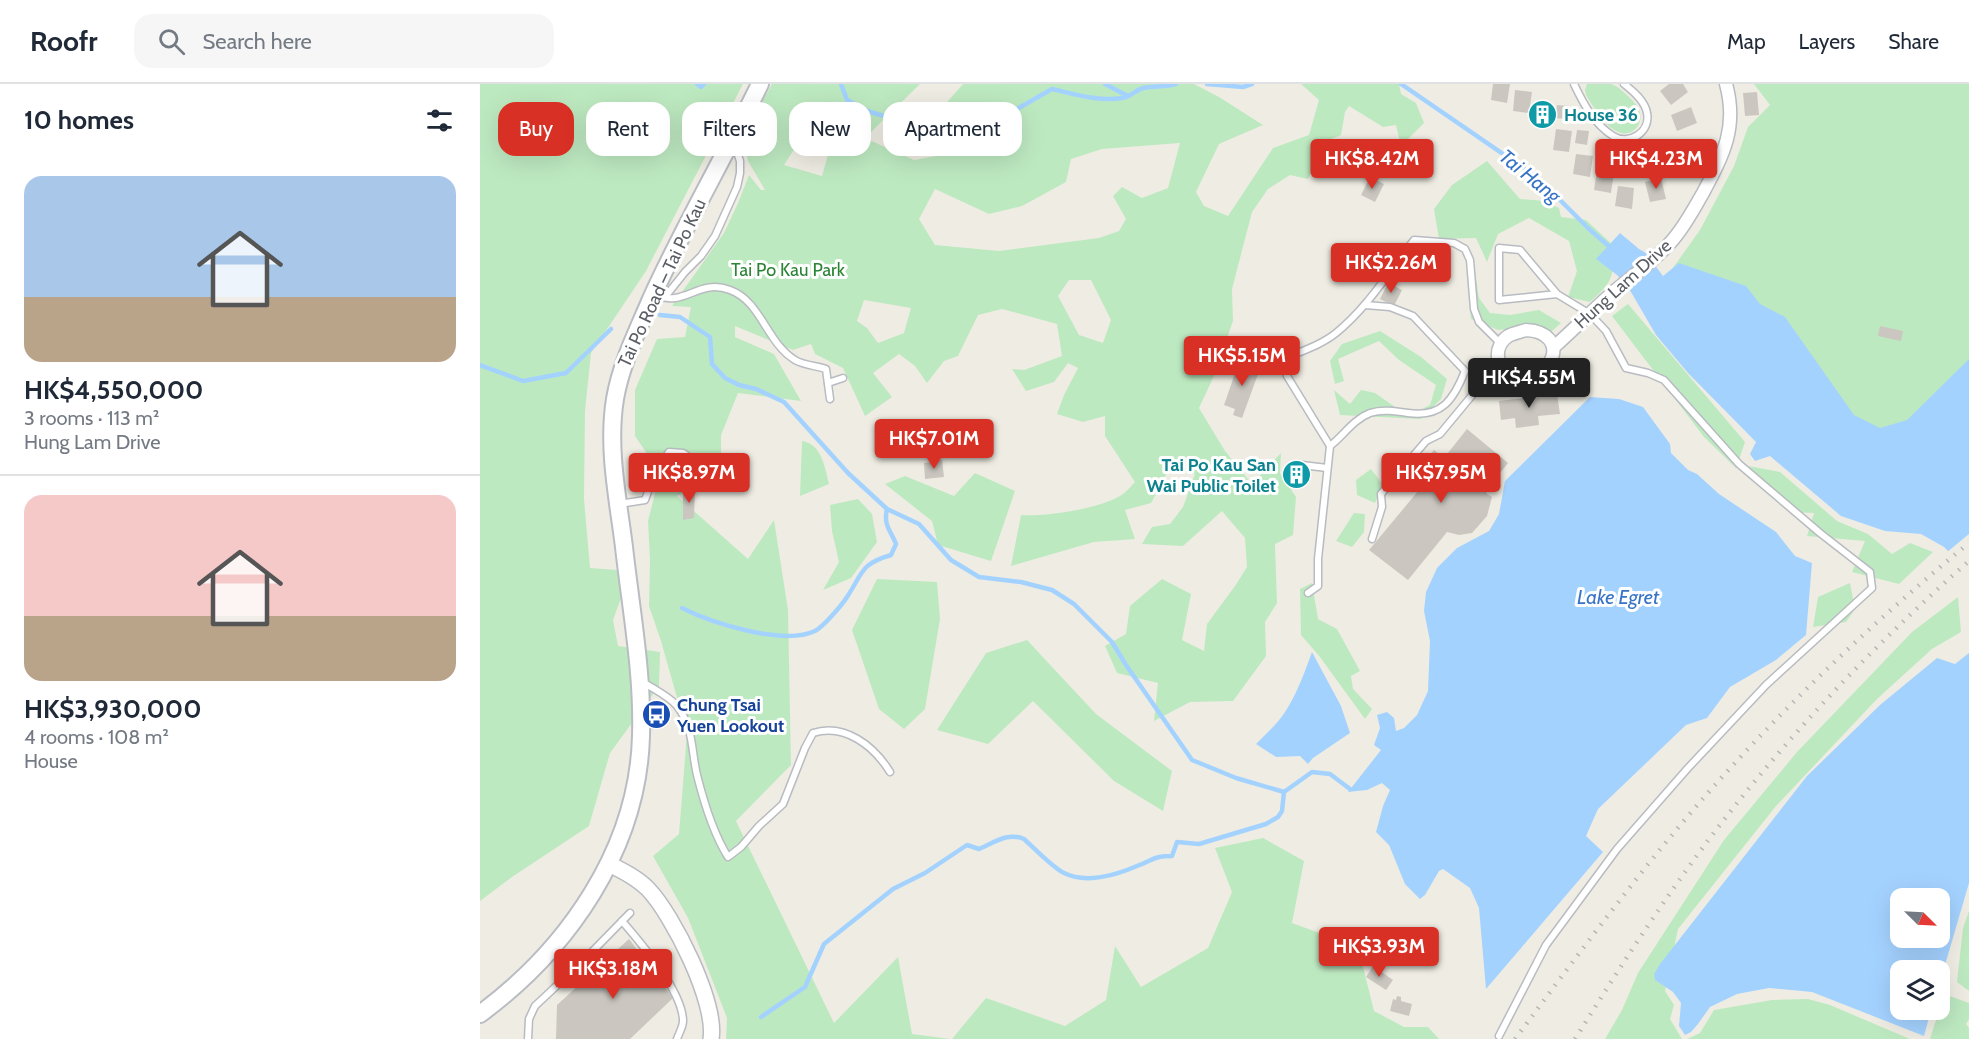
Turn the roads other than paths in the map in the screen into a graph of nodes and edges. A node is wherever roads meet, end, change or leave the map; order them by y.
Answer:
1 (760, 84) edge
2 (1574, 84) edge
3 (1624, 84) edge
4 (1726, 84) edge
5 (751, 102) edge
6 (724, 156) edge
7 (738, 156) edge
8 (1557, 294) junction
9 (659, 296) junction
10 (1365, 305) junction
11 (1590, 314) junction
12 (1501, 344) junction
13 (1554, 347) junction
14 (1498, 364) junction
15 (843, 378) dead end
16 (828, 382) junction
17 (830, 399) dead end
18 (1330, 446) junction
19 (1302, 465) dead end
20 (1327, 468) junction
21 (702, 483) dead end
22 (619, 504) junction
23 (1372, 539) dead end
24 (1308, 593) dead end
25 (639, 680) junction
26 (890, 772) dead end
27 (609, 864) junction
28 (630, 913) dead end
29 (622, 921) junction
30 (480, 1014) edge
31 (1499, 1036) dead end
32 (712, 1038) edge
33 (528, 1039) edge
34 (677, 1039) edge

1 - 5 main road, Tai Po Road – Tai Po Kau
2 - 3 lane
4 - 11 street, Hung Lam Drive
6 - 9 main road, Tai Po Road – Tai Po Kau
7 - 9 lane
8 - 8 lane
8 - 11 lane
9 - 16 lane
9 - 22 main road, Tai Po Road – Tai Po Kau
10 - 12 lane
10 - 18 lane
10 - 18 lane
11 - 13 street, Hung Lam Drive
11 - 31 lane
12 - 13 street
12 - 14 street
13 - 14 street, Hung Lam Drive
14 - 23 lane
15 - 16 lane
16 - 17 lane
18 - 20 lane
19 - 20 lane
20 - 24 lane
21 - 22 lane
22 - 25 main road, Tai Po Road – Tai Po Kau
25 - 26 lane
25 - 27 main road, Tai Po Road – Tai Po Kau
27 - 30 main road, Tai Po Road – Tai Po Kau
27 - 32 street
28 - 29 lane
29 - 33 lane
29 - 34 lane

